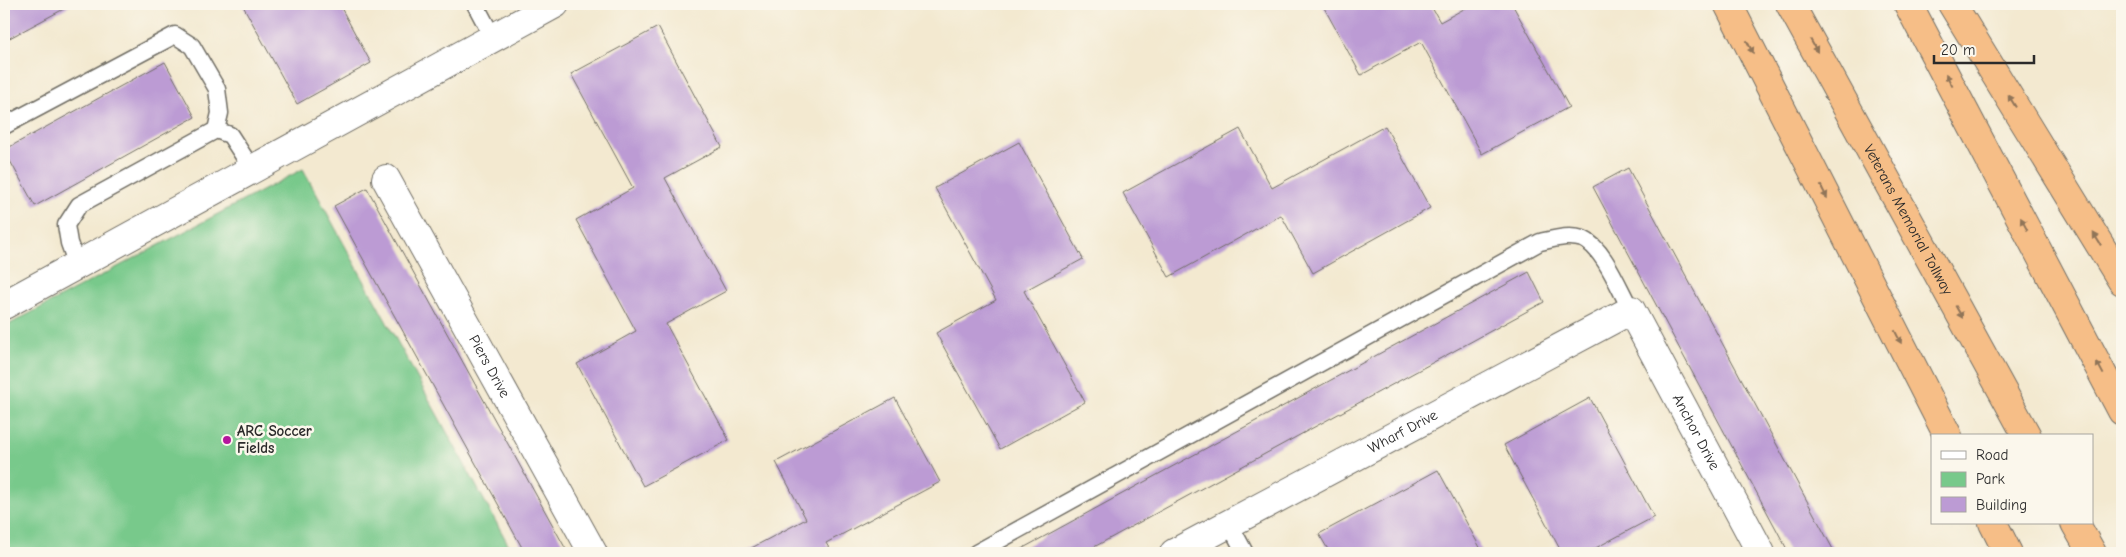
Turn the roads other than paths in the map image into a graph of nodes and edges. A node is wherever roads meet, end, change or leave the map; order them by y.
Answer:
1 (476, 4) edge
2 (555, 4) edge
3 (1728, 4) edge
4 (1790, 4) edge
5 (1908, 4) edge
6 (1952, 4) edge
7 (493, 38) junction
8 (4, 126) edge
9 (216, 130) junction
10 (252, 170) junction
11 (386, 179) dead end
12 (77, 265) junction
13 (2122, 281) edge
14 (4, 305) edge
15 (1631, 310) junction
16 (2122, 411) edge
17 (1947, 434) edge
18 (2026, 434) edge
19 (1229, 523) junction
20 (1994, 524) edge
21 (2076, 524) edge
22 (593, 553) edge
23 (976, 553) edge
24 (1174, 553) edge
25 (1245, 553) edge
26 (1761, 553) edge
27 (2008, 553) edge
28 (2092, 553) edge

1 - 7 lane
2 - 7 street
3 -> 17 highway
4 -> 18 highway, Veterans Memorial Tollway
16 -> 5 highway
13 -> 6 highway
7 - 10 street
8 - 9 lane
9 - 10 lane
9 - 12 lane
10 - 12 street
11 - 22 street, Piers Drive
12 - 14 street
15 - 19 street, Wharf Drive
15 - 23 lane
15 - 26 street, Anchor Drive
19 - 24 street, Wharf Drive
19 - 25 lane
20 - 27 highway
21 - 28 highway

